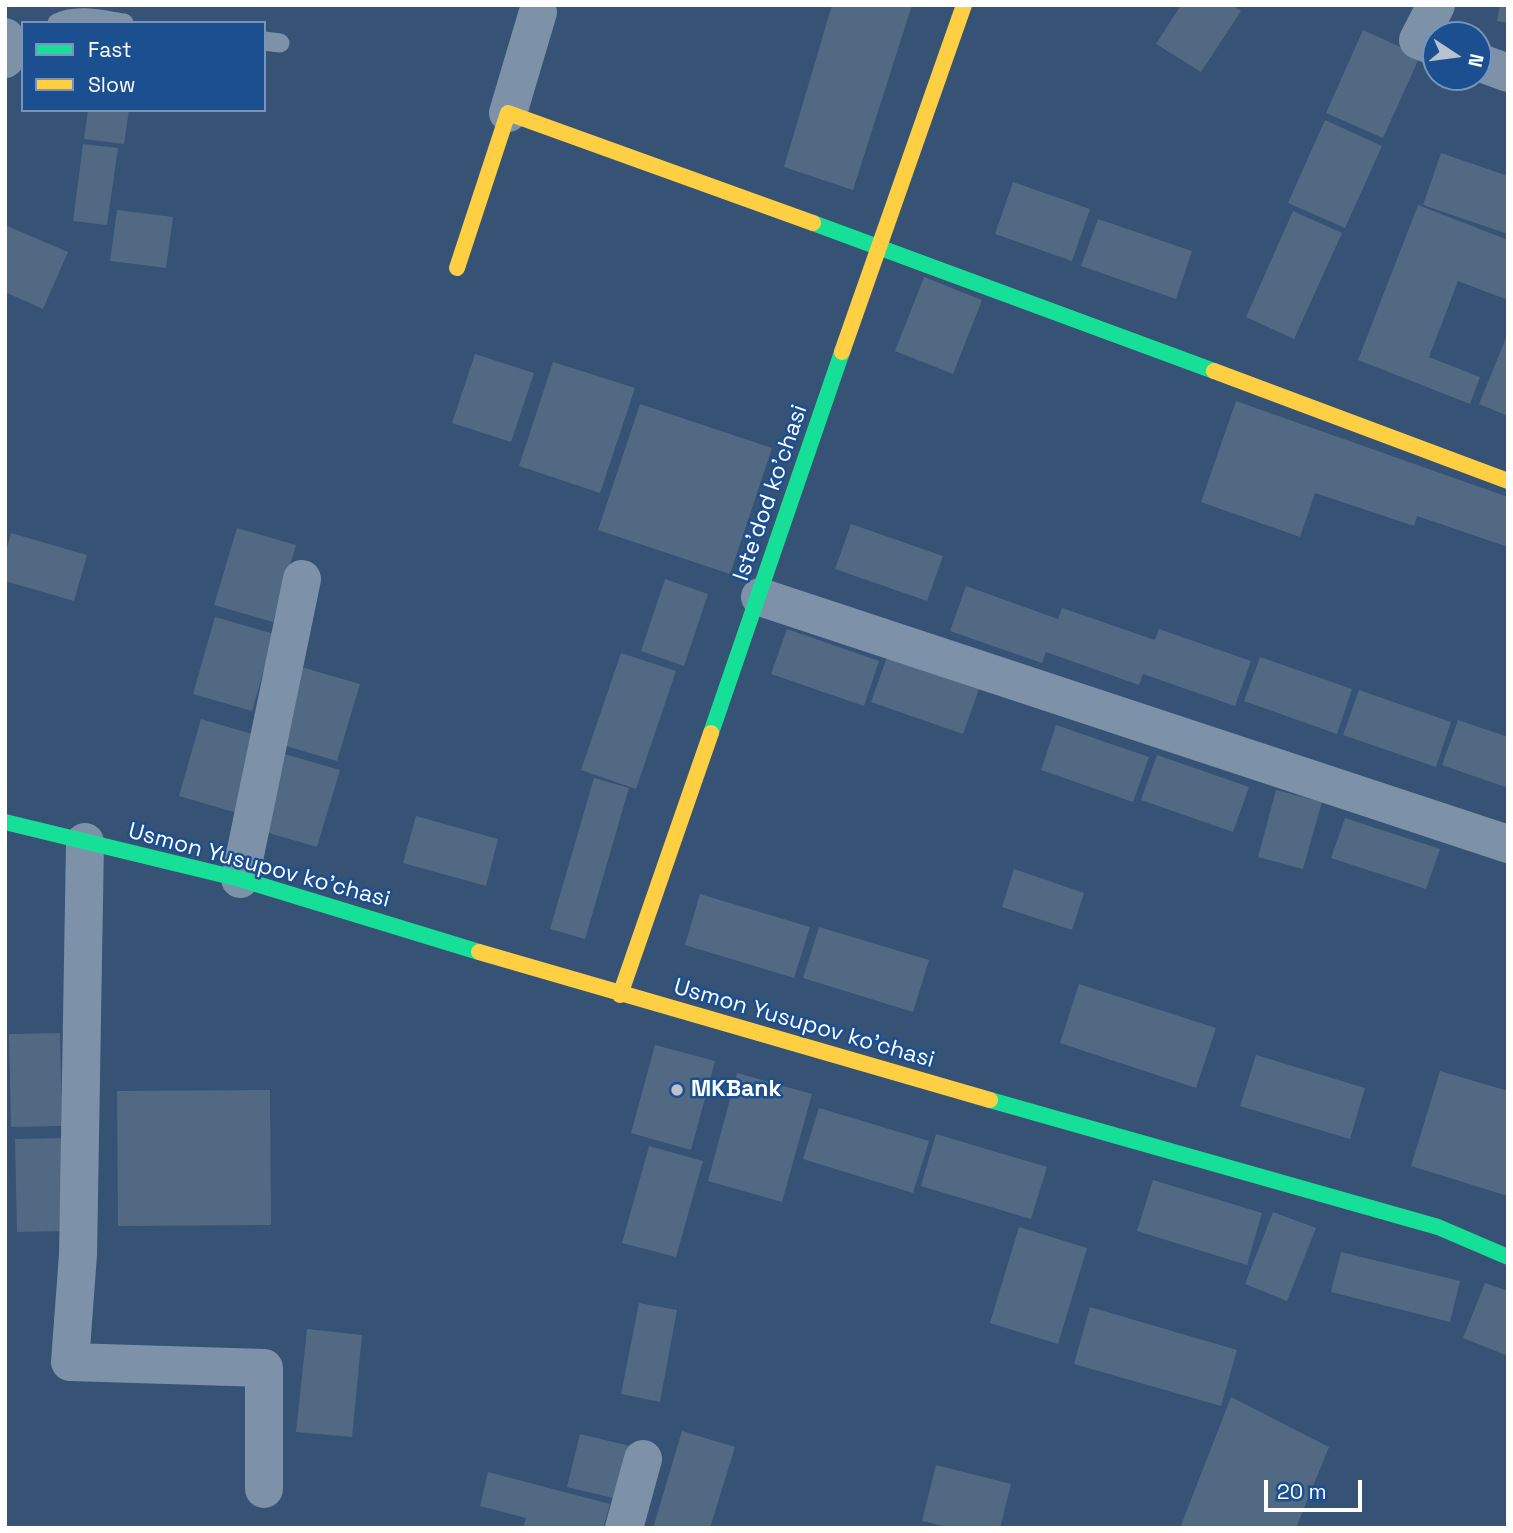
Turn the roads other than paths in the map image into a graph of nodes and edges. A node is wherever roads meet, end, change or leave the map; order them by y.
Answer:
1 (964, 5) edge
2 (1436, 5) edge
3 (538, 12) dead end
4 (69, 21) edge
5 (110, 21) edge
6 (1428, 21) edge
7 (508, 113) junction
8 (878, 246) junction
9 (457, 268) dead end
10 (1508, 481) edge
11 (302, 579) dead end
12 (761, 597) junction
13 (5, 809) edge
14 (5, 822) edge
15 (85, 842) junction
16 (1508, 844) edge
17 (240, 879) junction
18 (620, 995) junction
19 (1508, 1257) edge
20 (643, 1460) dead end
21 (264, 1489) dead end
22 (624, 1528) edge

1 - 8 street, Iste'dod ko'chasi
2 - 6 street
3 - 7 street
4 - 5 lane
7 - 8 street
7 - 9 street
8 - 10 street
8 - 12 street, Iste'dod ko'chasi
11 - 17 street
12 - 16 street
12 - 18 street, Iste'dod ko'chasi
13 - 15 street, Usmon Yusupov ko'chasi
14 - 15 street, Usmon Yusupov ko'chasi
15 - 17 street, Usmon Yusupov ko'chasi
15 - 21 street
17 - 18 street, Usmon Yusupov ko'chasi
18 - 19 street, Usmon Yusupov ko'chasi
20 - 22 street

